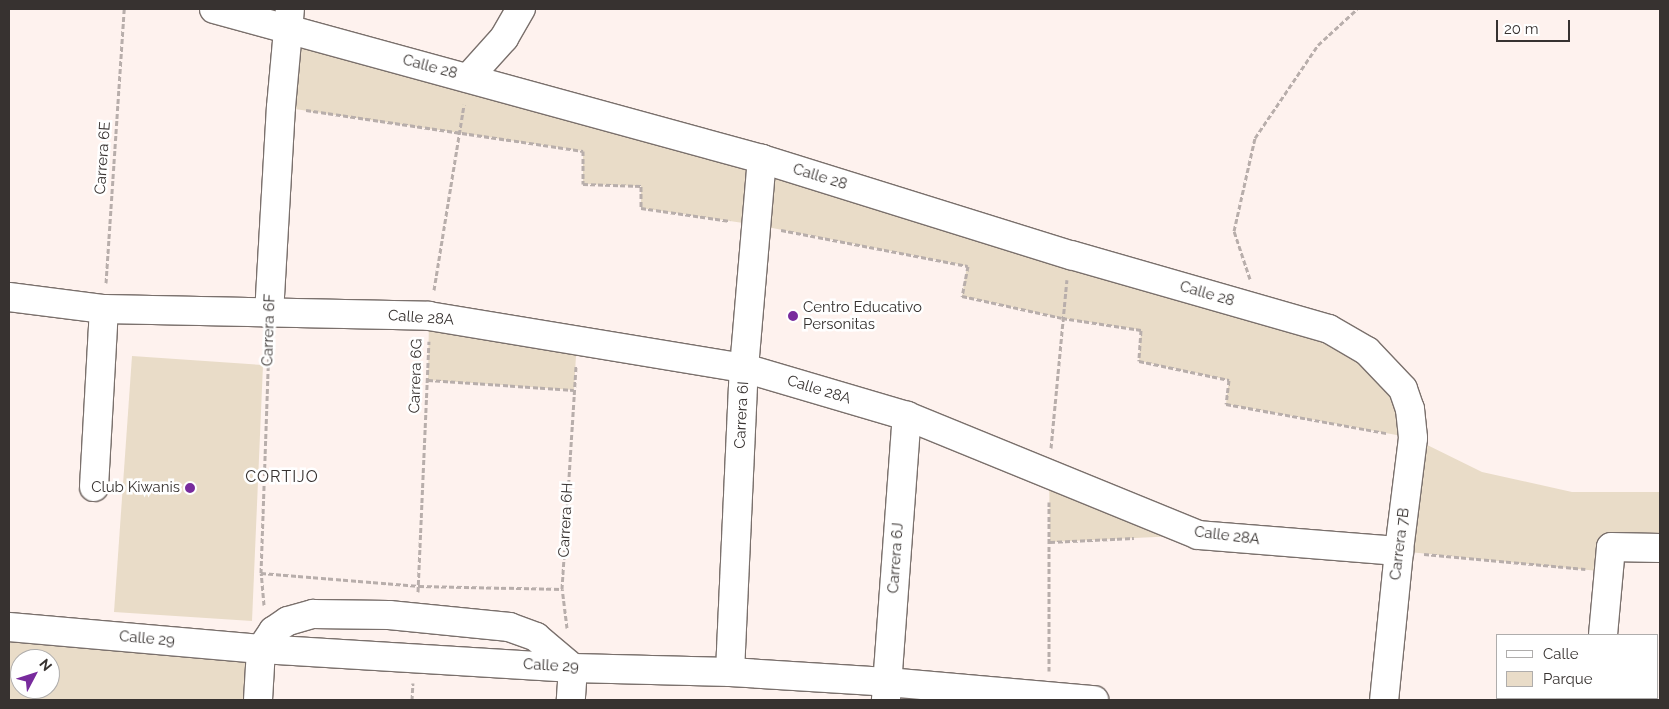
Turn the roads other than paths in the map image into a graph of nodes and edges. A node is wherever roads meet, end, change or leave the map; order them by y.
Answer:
1 (214, 9) edge
2 (521, 9) edge
3 (288, 18) edge
4 (468, 78) junction
5 (762, 159) junction
6 (9, 297) edge
7 (104, 308) junction
8 (269, 314) junction
9 (744, 368) junction
10 (1403, 389) joint
11 (907, 416) junction
12 (94, 487) dead end
13 (1660, 548) edge
14 (1398, 552) junction
15 (9, 627) edge
16 (1603, 634) edge
17 (267, 640) junction
18 (573, 668) junction
19 (730, 672) junction
20 (886, 691) edge
21 (1048, 698) edge
22 (258, 700) edge
23 (571, 700) edge
24 (1094, 700) edge
25 (1384, 700) edge

1 - 3 street, Calle 28
2 - 4 street
3 - 4 street, Calle 28
3 - 8 street, Carrera 6F
4 - 5 street, Calle 28
5 - 9 street, Carrera 6I
5 - 10 street, Calle 28
6 - 7 street, Calle 28A
7 - 8 street, Calle 28A
7 - 12 street
8 - 9 street, Calle 28A
9 - 11 street, Calle 28A
9 - 19 street, Carrera 6I
10 - 14 street, Carrera 7B
11 - 14 street, Calle 28A
11 - 20 street, Carrera 6J
13 - 16 street
14 - 25 street, Carrera 7B
15 - 17 street, Calle 29
17 - 18 street, Calle 29
17 - 18 street
17 - 22 street
18 - 19 street, Calle 29
18 - 23 street
19 - 20 street, Calle 29
20 - 21 street, Calle 29
21 - 24 street, Calle 29

